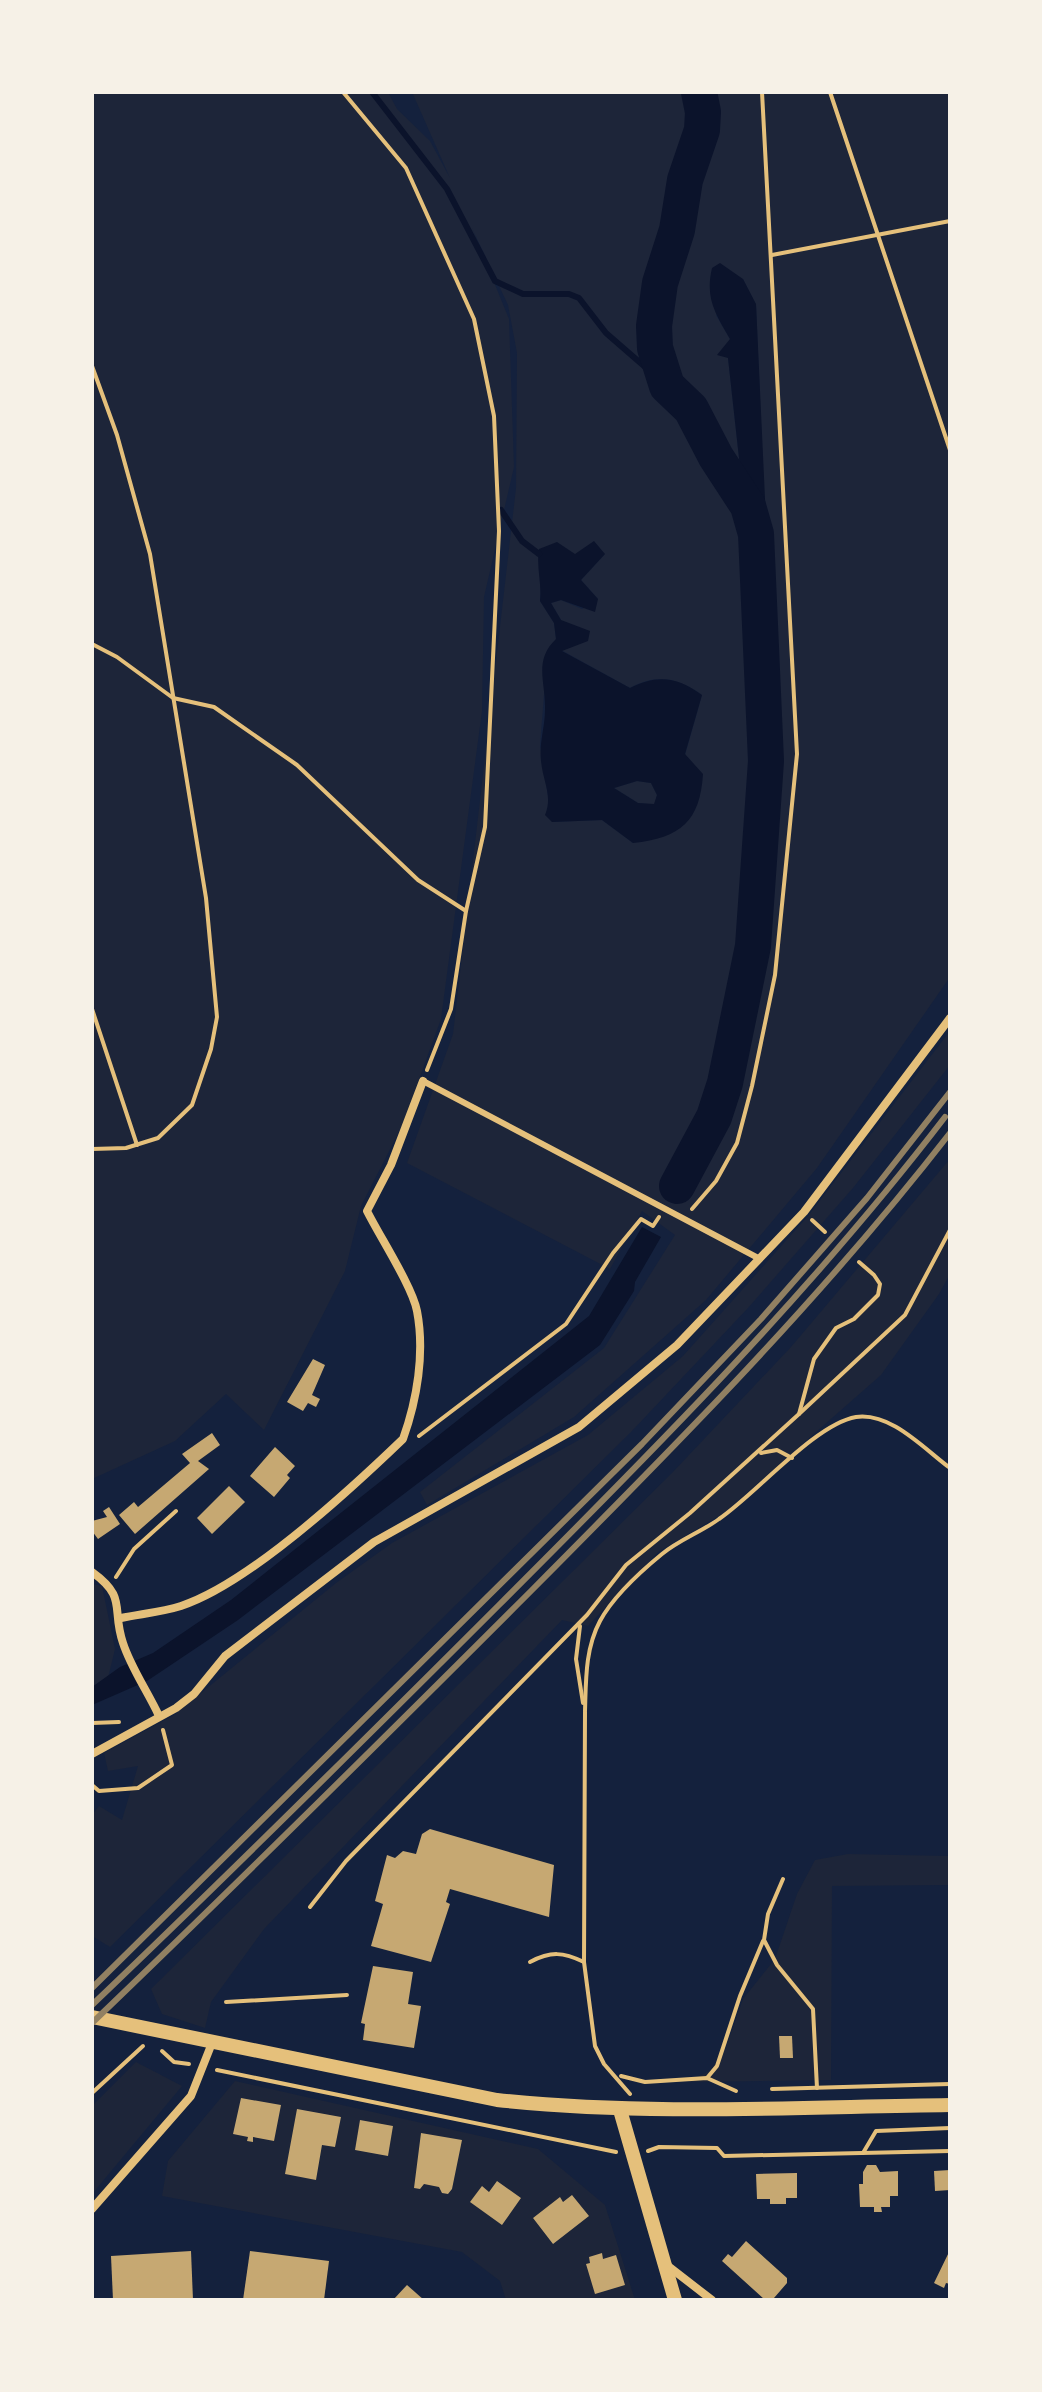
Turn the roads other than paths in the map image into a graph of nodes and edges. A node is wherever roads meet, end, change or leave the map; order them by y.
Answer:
1 (950, 1018) edge
2 (423, 1081) joint
3 (760, 1259) junction
4 (92, 1572) edge
5 (121, 1618) junction
6 (159, 1716) junction
7 (92, 1754) edge
8 (92, 2017) edge
9 (212, 2043) junction
10 (950, 2105) edge
11 (620, 2110) junction
12 (92, 2209) edge
13 (664, 2263) junction
14 (675, 2300) edge
15 (712, 2300) edge

1 - 3 street
2 - 3 lane
2 - 5 street
3 - 6 street
4 - 5 street
5 - 6 street
6 - 7 street
8 - 9 street
9 - 11 street
9 - 12 street
10 - 11 street
11 - 13 street
13 - 14 street
13 - 15 street

